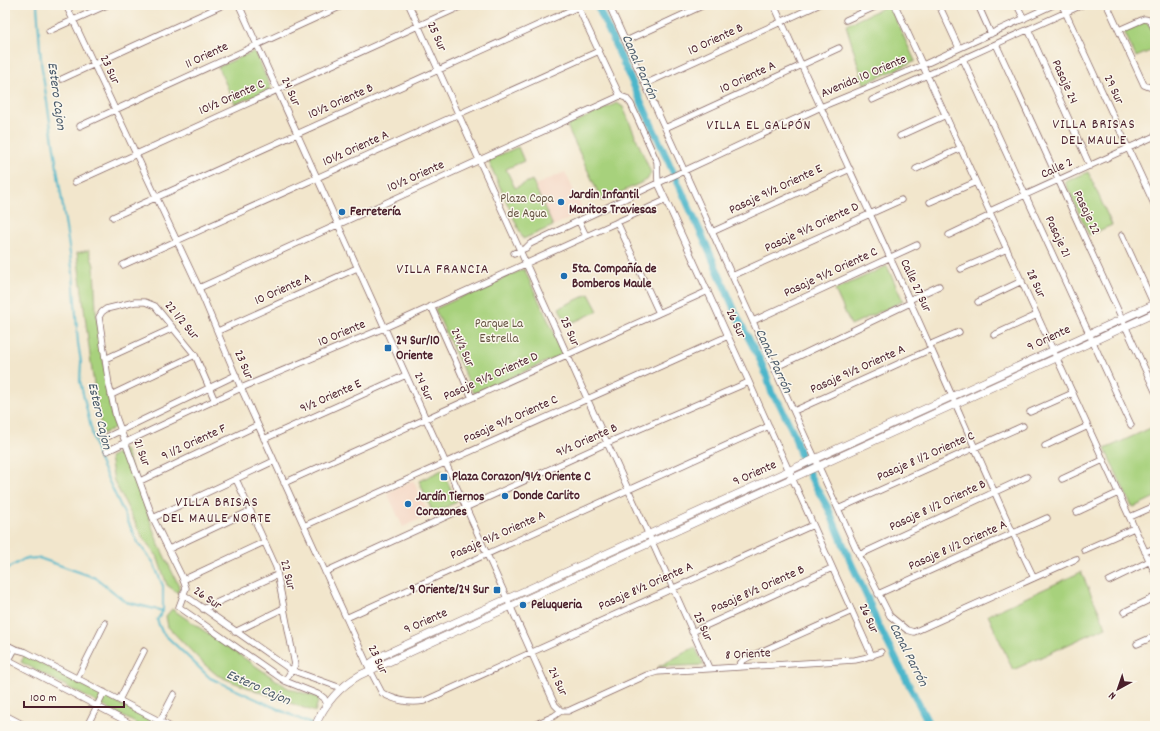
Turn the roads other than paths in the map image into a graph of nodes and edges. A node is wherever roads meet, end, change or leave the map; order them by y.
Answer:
1 (66, 5) edge
2 (107, 5) edge
3 (223, 5) edge
4 (239, 5) edge
5 (344, 5) edge
6 (409, 5) edge
7 (464, 5) edge
8 (609, 5) edge
9 (704, 5) edge
10 (774, 5) edge
11 (818, 5) edge
12 (879, 5) edge
13 (895, 5) edge
14 (939, 5) edge
15 (978, 5) edge
16 (1017, 5) edge
17 (1053, 5) edge
18 (1062, 5) edge
19 (1082, 5) edge
20 (1108, 5) edge
21 (578, 6) edge
22 (1065, 13) junction
23 (1024, 19) junction
24 (73, 20) junction
25 (846, 20) dead end
26 (782, 22) junction
27 (418, 26) junction
28 (1028, 29) junction
29 (1119, 30) junction
30 (1155, 30) edge
31 (50, 31) dead end
32 (991, 34) junction
33 (626, 41) junction
34 (996, 44) junction
35 (257, 45) junction
36 (839, 48) dead end
37 (959, 48) junction
38 (599, 51) junction
39 (963, 59) junction
40 (94, 64) junction
41 (923, 65) junction
42 (802, 66) junction
43 (438, 70) junction
44 (928, 75) junction
45 (62, 79) dead end
46 (645, 84) junction
47 (1155, 88) edge
48 (277, 90) junction
49 (620, 96) junction
50 (872, 100) dead end
51 (821, 108) junction
52 (115, 110) junction
53 (459, 115) junction
54 (946, 115) junction
55 (80, 126) dead end
56 (665, 128) junction
57 (297, 134) junction
58 (900, 136) dead end
59 (1155, 136) edge
60 (961, 148) junction
61 (1128, 148) junction
62 (136, 154) junction
63 (479, 161) junction
64 (1090, 166) junction
65 (850, 169) junction
66 (916, 169) dead end
67 (685, 171) junction
68 (317, 178) junction
69 (1058, 180) junction
70 (75, 182) dead end
71 (976, 182) junction
72 (658, 183) junction
73 (1026, 195) junction
74 (156, 198) junction
75 (666, 200) junction
76 (901, 200) dead end
77 (930, 202) dead end
78 (1155, 206) edge
79 (870, 213) junction
80 (991, 213) junction
81 (113, 217) dead end
82 (579, 221) junction
83 (616, 222) junction
84 (338, 225) junction
85 (712, 232) junction
86 (949, 235) dead end
87 (1122, 235) dead end
88 (586, 236) junction
89 (178, 241) junction
90 (918, 245) dead end
91 (1007, 249) junction
92 (517, 252) junction
93 (890, 258) junction
94 (526, 263) junction
95 (123, 266) dead end
96 (357, 268) junction
97 (961, 269) dead end
98 (732, 276) junction
99 (1022, 281) junction
100 (939, 286) dead end
101 (199, 288) junction
102 (708, 291) junction
103 (910, 302) junction
104 (978, 302) dead end
105 (1155, 305) edge
106 (431, 306) junction
107 (102, 312) joint
108 (659, 313) junction
109 (1155, 313) edge
110 (1037, 315) junction
111 (1122, 319) junction
112 (753, 322) junction
113 (1126, 326) junction
114 (173, 328) junction
115 (384, 328) junction
116 (218, 332) junction
117 (959, 332) dead end
118 (1090, 334) junction
119 (994, 335) dead end
120 (728, 336) junction
121 (1093, 341) junction
122 (930, 347) junction
123 (1053, 351) junction
124 (195, 355) junction
125 (567, 355) junction
126 (1057, 358) junction
127 (105, 359) junction
128 (774, 368) junction
129 (236, 375) junction
130 (406, 375) junction
131 (749, 382) junction
132 (209, 387) junction
133 (241, 388) junction
134 (1155, 391) edge
135 (1073, 393) junction
136 (111, 395) junction
137 (952, 397) junction
138 (472, 398) junction
139 (587, 398) junction
140 (215, 401) junction
141 (955, 404) junction
142 (794, 411) junction
143 (1030, 412) dead end
144 (426, 419) junction
145 (258, 425) junction
146 (1131, 425) dead end
147 (769, 426) junction
148 (1023, 426) dead end
149 (1088, 426) junction
150 (121, 430) junction
151 (103, 438) dead end
152 (264, 439) junction
153 (126, 442) junction
154 (607, 443) junction
155 (1045, 446) dead end
156 (975, 447) junction
157 (108, 451) dead end
158 (1103, 460) junction
159 (274, 461) junction
160 (445, 462) junction
161 (815, 464) junction
162 (791, 475) junction
163 (1027, 477) dead end
164 (236, 479) junction
165 (1062, 479) dead end
166 (140, 480) junction
167 (284, 483) junction
168 (628, 490) junction
169 (994, 493) junction
170 (1118, 493) junction
171 (1155, 506) edge
172 (466, 508) junction
173 (838, 509) junction
174 (250, 511) junction
175 (1077, 512) dead end
176 (1130, 517) junction
177 (154, 518) junction
178 (1047, 518) dead end
179 (813, 525) junction
180 (304, 526) junction
181 (1134, 528) junction
182 (1012, 534) junction
183 (648, 535) junction
184 (264, 542) junction
185 (652, 542) junction
186 (1155, 548) edge
187 (169, 549) junction
188 (1084, 550) dead end
189 (1146, 552) junction
190 (487, 554) junction
191 (859, 555) junction
192 (1076, 559) dead end
193 (1150, 561) junction
194 (832, 568) junction
195 (325, 572) junction
196 (1155, 573) edge
197 (277, 575) junction
198 (1034, 578) junction
199 (183, 580) junction
200 (1109, 581) dead end
201 (672, 588) junction
202 (183, 594) junction
203 (878, 594) junction
204 (1155, 598) edge
205 (507, 599) junction
206 (510, 606) junction
207 (284, 608) junction
208 (203, 609) junction
209 (852, 611) junction
210 (1124, 612) dead end
211 (346, 618) junction
212 (105, 623) dead end
213 (235, 632) junction
214 (692, 632) junction
215 (1155, 636) edge
216 (5, 644) edge
217 (1137, 644) dead end
218 (15, 649) junction
219 (144, 651) dead end
220 (531, 652) junction
221 (881, 652) dead end
222 (872, 656) junction
223 (7, 659) edge
224 (5, 667) edge
225 (738, 667) junction
226 (709, 668) junction
227 (291, 670) junction
228 (370, 670) junction
229 (77, 679) junction
230 (285, 681) junction
231 (341, 688) junction
232 (104, 692) junction
233 (174, 694) dead end
234 (119, 700) junction
235 (424, 701) joint
236 (327, 704) junction
237 (97, 706) junction
238 (561, 710) junction
239 (5, 715) edge
240 (160, 721) junction
241 (317, 722) edge
242 (26, 726) edge
243 (87, 726) edge
244 (135, 726) edge
245 (169, 726) edge
246 (532, 726) edge

1 - 24 street, 23 Sur
2 - 24 street
3 - 40 street
4 - 35 street, 24 Sur
5 - 35 street, 11 Oriente
6 - 27 street, 25 Sur
7 - 27 street, 10½ Oriente C
8 - 33 street, 26 Sur
9 - 33 street
10 - 26 street, Calle 27 Sur
11 - 26 street, 10 Oriente B
12 - 25 street
13 - 41 street, 28 Sur
14 - 37 street
15 - 32 street
16 - 23 street
17 - 23 street, Avenida 10 Oriente
18 - 22 street, 29 Sur
19 - 22 street, Avenida 10 Oriente
20 - 29 street
21 - 38 street, 26 Sur
21 - 43 street, 10½ Oriente B
22 - 28 street, Avenida 10 Oriente
22 - 61 street, 29 Sur
23 - 32 street, Avenida 10 Oriente
24 - 31 street
24 - 40 street, 23 Sur
26 - 42 street, Calle 27 Sur
26 - 46 street, 10 Oriente B
27 - 43 street, 25 Sur
27 - 48 street, 10½ Oriente C
28 - 34 street, Avenida 10 Oriente
28 - 64 street, Pasaje 24
29 - 30 street
29 - 47 street
32 - 37 street, Avenida 10 Oriente
33 - 46 street, 26 Sur
34 - 39 street, Avenida 10 Oriente
34 - 69 street, Pasaje 22
35 - 48 street, 24 Sur
35 - 52 street, 11 Oriente
36 - 42 street, 10 Oriente A
37 - 41 street, Avenida 10 Oriente
38 - 49 street, 26 Sur
38 - 53 street, 10½ Oriente A
39 - 44 street, Avenida 10 Oriente
39 - 73 street, Pasaje 21
40 - 45 street
40 - 52 street, 23 Sur
41 - 44 street, 28 Sur
41 - 51 street, Avenida 10 Oriente
42 - 51 street, Calle 27 Sur
42 - 56 street, 10 Oriente A
43 - 53 street, 25 Sur
43 - 57 street, 10½ Oriente B
44 - 50 street, Avenida 10 Oriente
44 - 54 street, 28 Sur
46 - 56 street, 26 Sur
48 - 57 street, 24 Sur
48 - 62 street, 10½ Oriente C
49 - 63 street, 10½ Oriente
49 - 72 street, 26 Sur
51 - 65 street, Calle 27 Sur
51 - 67 street, Avenida 10 Oriente
52 - 55 street, 11 Oriente
52 - 62 street, 23 Sur
53 - 63 street, 25 Sur
53 - 68 street, 10½ Oriente A
54 - 58 street
54 - 60 street, 28 Sur
56 - 67 street, 26 Sur
57 - 68 street, 24 Sur
57 - 74 street, 10½ Oriente B
59 - 61 street, Calle 2
60 - 66 street
60 - 71 street, 28 Sur
61 - 64 street, Calle 2
61 - 78 street, 29 Sur
62 - 70 street, 10½ Oriente C
62 - 74 street, 23 Sur
63 - 84 street, 10½ Oriente
63 - 92 street, 25 Sur
64 - 69 street, Calle 2
65 - 79 street, Calle 27 Sur
65 - 85 street, Pasaje 9½ Oriente E
67 - 72 street
67 - 85 street, 26 Sur
68 - 84 street, 24 Sur
68 - 89 street, 10½ Oriente A
69 - 73 street, Calle 2
69 - 111 street, Pasaje 22
71 - 77 street
71 - 80 street, 28 Sur
72 - 75 street, 26 Sur
72 - 82 street
73 - 80 street, Calle 2
73 - 118 street, Pasaje 21
74 - 81 street, 10½ Oriente B
74 - 89 street, 23 Sur
75 - 83 street, 10 Oriente
75 - 102 street, 26 Sur
76 - 79 street, Pasaje 9½ Oriente D
79 - 93 street, Calle 27 Sur
79 - 98 street, Pasaje 9½ Oriente D
80 - 86 street, Calle 2
80 - 91 street, 28 Sur
82 - 88 street
82 - 92 street
83 - 88 street, 10 Oriente
83 - 108 street
84 - 96 street, 24 Sur
84 - 101 street, 10½ Oriente
85 - 98 street, 26 Sur
87 - 105 street
88 - 94 street, 10 Oriente
89 - 95 street, 10½ Oriente A
89 - 101 street, 23 Sur
90 - 93 street, Pasaje 9½ Oriente C
91 - 97 street
91 - 99 street, 28 Sur
92 - 94 street, 25 Sur
93 - 103 street, Calle 27 Sur
93 - 112 street, Pasaje 9½ Oriente C
94 - 106 street, 10 Oriente
94 - 125 street, 25 Sur
96 - 115 street, 24 Sur
96 - 116 street, 10 Oriente A
98 - 112 street, 26 Sur
99 - 104 street
99 - 110 street, 28 Sur
100 - 103 street
101 - 116 street, 23 Sur
102 - 108 street, Pasaje 9½ Oriente D
102 - 120 street, 26 Sur
103 - 122 street, Calle 27 Sur
103 - 128 street
105 - 111 street, 9 Oriente
106 - 115 street, 10 Oriente
106 - 138 street, 24½ Sur
107 - 114 street, 22 1/2 Sur
107 - 127 street, 21 Sur
108 - 125 street, Pasaje 9½ Oriente D
109 - 113 street, 9 Oriente
110 - 119 street
110 - 123 street, 28 Sur
111 - 113 street, Pasaje 22
111 - 118 street, 9 Oriente
112 - 128 street, 26 Sur
113 - 121 street, 9 Oriente
113 - 134 street, Pasaje 22
114 - 124 street, 22 1/2 Sur
114 - 127 street
115 - 130 street, 24 Sur
115 - 133 street, 10 Oriente
116 - 129 street, 23 Sur
117 - 122 street, Pasaje 9½ Oriente A
118 - 121 street, Pasaje 21
118 - 123 street, 9 Oriente
120 - 131 street, 26 Sur
120 - 139 street, Pasaje 9½ Oriente C
121 - 126 street, 9 Oriente
121 - 146 street, Pasaje 21
122 - 137 street, Calle 27 Sur
122 - 142 street, Pasaje 9½ Oriente A
123 - 126 street, 28 Sur
123 - 137 street, 9 Oriente
124 - 132 street, 22 1/2 Sur
124 - 136 street
125 - 138 street, Pasaje 9½ Oriente D
125 - 139 street, 25 Sur
126 - 135 street, 28 Sur
126 - 141 street, 9 Oriente
127 - 136 street, 21 Sur
128 - 142 street, 26 Sur
129 - 132 street
129 - 133 street, 23 Sur
130 - 144 street, 24 Sur
130 - 152 street, 9½ Oriente E
131 - 147 street, 26 Sur
131 - 154 street, 9½ Oriente B
132 - 140 street, 22 1/2 Sur
132 - 150 street
133 - 140 street, 10 Oriente
133 - 145 street, 23 Sur
135 - 143 street
135 - 149 street, 28 Sur
136 - 150 street, 21 Sur
137 - 141 street, Calle 27 Sur
137 - 161 street, 9 Oriente
138 - 144 street, Pasaje 9½ Oriente D
139 - 154 street, 25 Sur
139 - 160 street, Pasaje 9½ Oriente C
140 - 153 street, 10 Oriente
141 - 156 street, Calle 27 Sur
141 - 161 street, 9 Oriente
142 - 161 street, 26 Sur
144 - 160 street, 24 Sur
144 - 167 street, Pasaje 9½ Oriente D
145 - 152 street, 23 Sur
145 - 166 street, 9 1/2 Oriente F
147 - 162 street, 26 Sur
147 - 168 street, Pasaje 9½ Oriente A
148 - 156 street, Pasaje 8 1/2 Oriente C
149 - 155 street
149 - 158 street, 28 Sur
150 - 151 street
150 - 153 street, 21 Sur
152 - 159 street, 23 Sur
153 - 157 street, 10 Oriente
153 - 166 street, 21 Sur
154 - 168 street, 25 Sur
154 - 172 street, 9½ Oriente B
156 - 169 street, Calle 27 Sur
156 - 173 street, Pasaje 8 1/2 Oriente C
158 - 165 street
158 - 170 street, 28 Sur
159 - 164 street
159 - 167 street, 23 Sur
160 - 172 street, 24 Sur
160 - 180 street, Pasaje 9½ Oriente C
161 - 162 street, 9 Oriente
161 - 173 street, 26 Sur
162 - 179 street, 26 Sur
162 - 183 street, 9 Oriente
162 - 185 street, 9 Oriente
163 - 169 street, Pasaje 8 1/2 Oriente B
164 - 174 street, 22 Sur
164 - 177 street
166 - 177 street, 21 Sur
167 - 180 street, 23 Sur
168 - 183 street, 25 Sur
168 - 190 street, Pasaje 9½ Oriente A
169 - 182 street, Calle 27 Sur
169 - 191 street, Pasaje 8 1/2 Oriente B
170 - 175 street
170 - 176 street, 28 Sur
171 - 176 street
172 - 190 street, 24 Sur
172 - 195 street, 9½ Oriente B
173 - 191 street, 26 Sur
174 - 184 street, 22 Sur
174 - 187 street
176 - 181 street, 28 Sur
177 - 187 street, 21 Sur
178 - 182 street, Pasaje 8 1/2 Oriente A
179 - 194 street, 26 Sur
179 - 201 street, Pasaje 8½ Oriente A
180 - 195 street, 23 Sur
181 - 188 street
181 - 189 street, 28 Sur
182 - 198 street, Calle 27 Sur
182 - 203 street, Pasaje 8 1/2 Oriente A
183 - 185 street, 25 Sur
183 - 205 street, 9 Oriente
184 - 197 street, 22 Sur
184 - 199 street
185 - 201 street, 25 Sur
185 - 206 street, 9 Oriente
186 - 189 street
187 - 199 street, 21 Sur
189 - 193 street, 28 Sur
190 - 205 street, 24 Sur
190 - 211 street, Pasaje 9½ Oriente A
191 - 203 street, 26 Sur
192 - 198 street
193 - 196 street, 28 Sur
193 - 200 street
194 - 209 street, 26 Sur
194 - 214 street, Pasaje 8½ Oriente B
195 - 211 street, 23 Sur
197 - 207 street, 22 Sur
197 - 208 street
198 - 203 street, 26 Sur
199 - 202 street, 21 Sur
201 - 214 street, 25 Sur
201 - 220 street, Pasaje 8½ Oriente A
202 - 208 street, 26 Sur
202 - 230 street, 26 Sur
204 - 210 street
205 - 206 street, 24 Sur
205 - 228 street, 9 Oriente
206 - 220 street, 24 Sur
206 - 228 street, 9 Oriente
207 - 213 street
207 - 227 street, 22 Sur
208 - 213 street, 26 Sur
209 - 222 street, 26 Sur
209 - 225 street
211 - 228 street, 23 Sur
212 - 229 street
213 - 227 street, 26 Sur
214 - 226 street, 25 Sur
215 - 217 street
216 - 218 street
218 - 223 street
218 - 229 street
219 - 234 street
220 - 235 street, Pasaje 8½ Oriente A
220 - 238 street, 24 Sur
221 - 222 street, 8 Oriente
222 - 225 street, 8 Oriente
223 - 224 street
223 - 237 street
225 - 226 street, 8 Oriente
226 - 238 street, 8 Oriente
227 - 230 street, 22 Sur
227 - 231 street, 26 Sur
228 - 231 street, 9 Oriente
228 - 235 street, 23 Sur
229 - 232 street
230 - 236 street, 26 Sur
231 - 236 street, 9 Oriente
232 - 234 street
232 - 237 street
233 - 240 street
234 - 240 street
236 - 241 street, 9 Oriente
237 - 243 street
237 - 244 street
238 - 246 street, 8 Oriente
239 - 242 street
240 - 245 street

